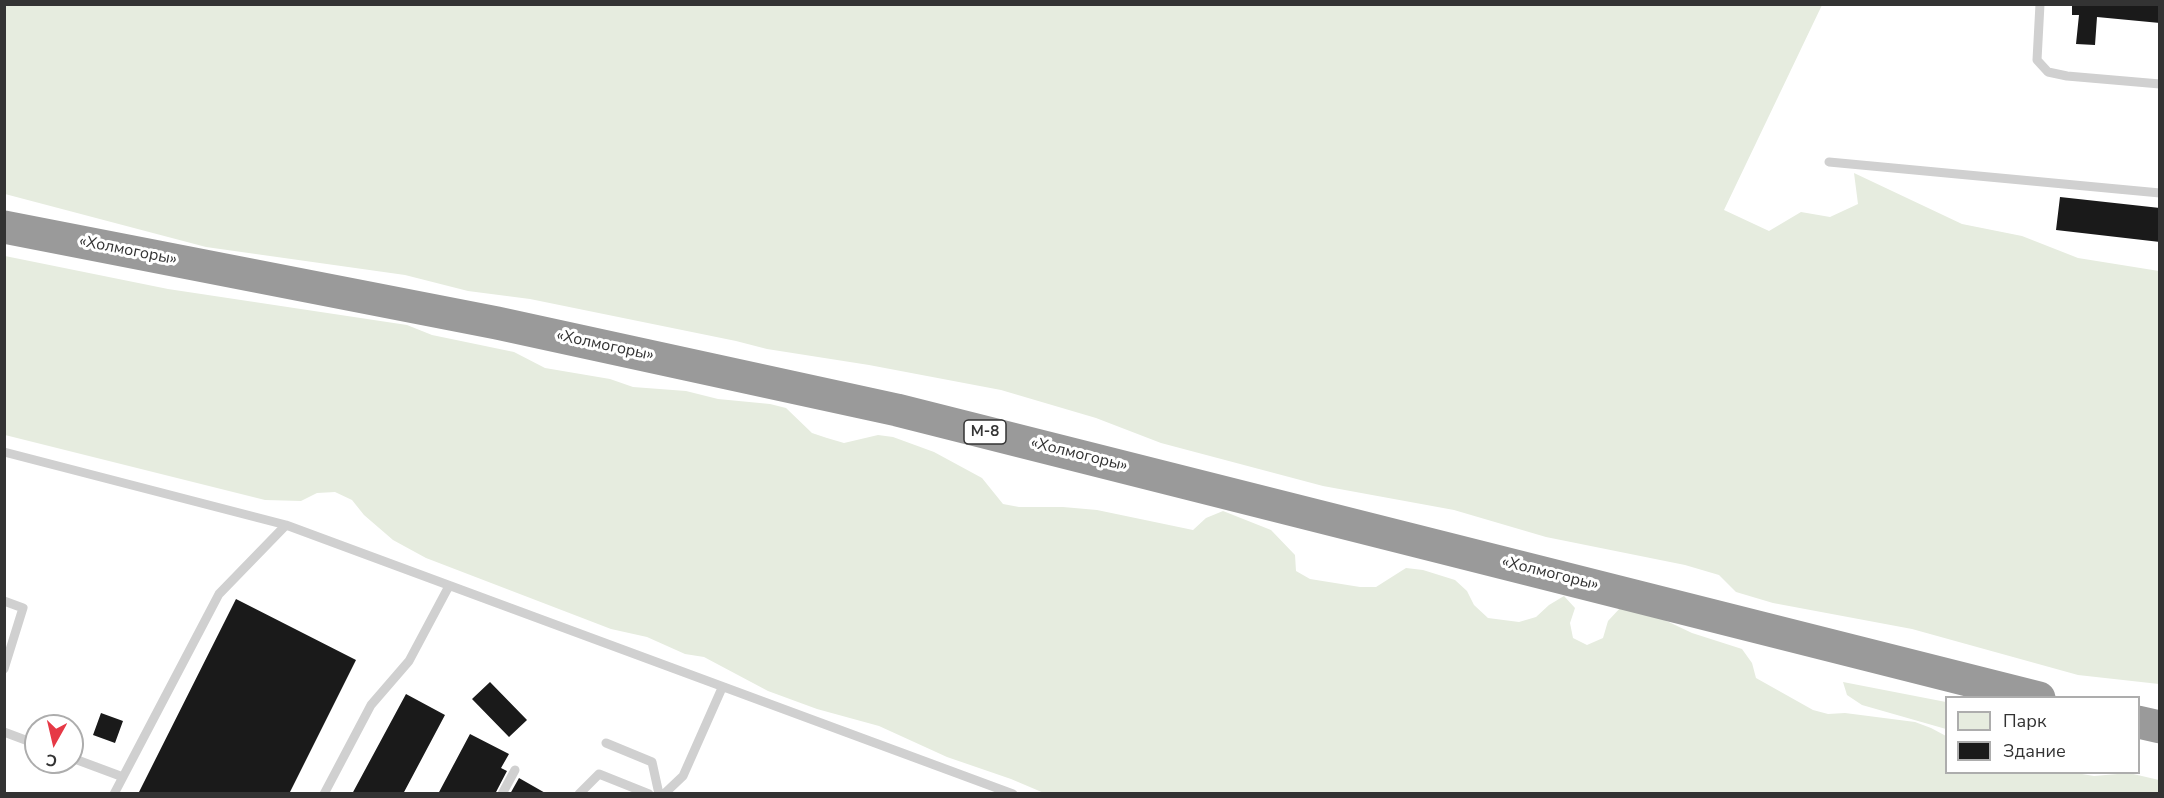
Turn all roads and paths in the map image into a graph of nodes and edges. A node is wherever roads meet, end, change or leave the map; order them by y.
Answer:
1 (2040, 4) edge
2 (2160, 84) edge
3 (1829, 162) dead end
4 (2160, 193) edge
5 (4, 227) edge
6 (4, 452) edge
7 (286, 525) junction
8 (449, 586) junction
9 (4, 601) edge
10 (4, 669) edge
11 (722, 688) junction
12 (2030, 696) edge
13 (2140, 722) edge
14 (2160, 727) edge
15 (4, 732) edge
16 (24, 740) edge
17 (606, 743) dead end
18 (84, 762) edge
19 (515, 770) dead end
20 (123, 777) junction
21 (114, 794) edge
22 (324, 794) edge
23 (502, 794) edge
24 (579, 794) edge
25 (649, 794) edge
26 (659, 794) edge
27 (664, 794) edge
28 (1013, 794) edge

1 - 2 lane
3 - 4 lane
5 - 12 highway, «Холмогоры» / М-8
6 - 7 lane
7 - 8 lane
7 - 20 lane
8 - 11 lane
8 - 22 lane
9 - 10 lane
11 - 27 lane
11 - 28 lane
13 - 14 highway
15 - 16 lane
17 - 26 lane
18 - 20 lane
19 - 23 lane
20 - 21 lane
24 - 25 lane

